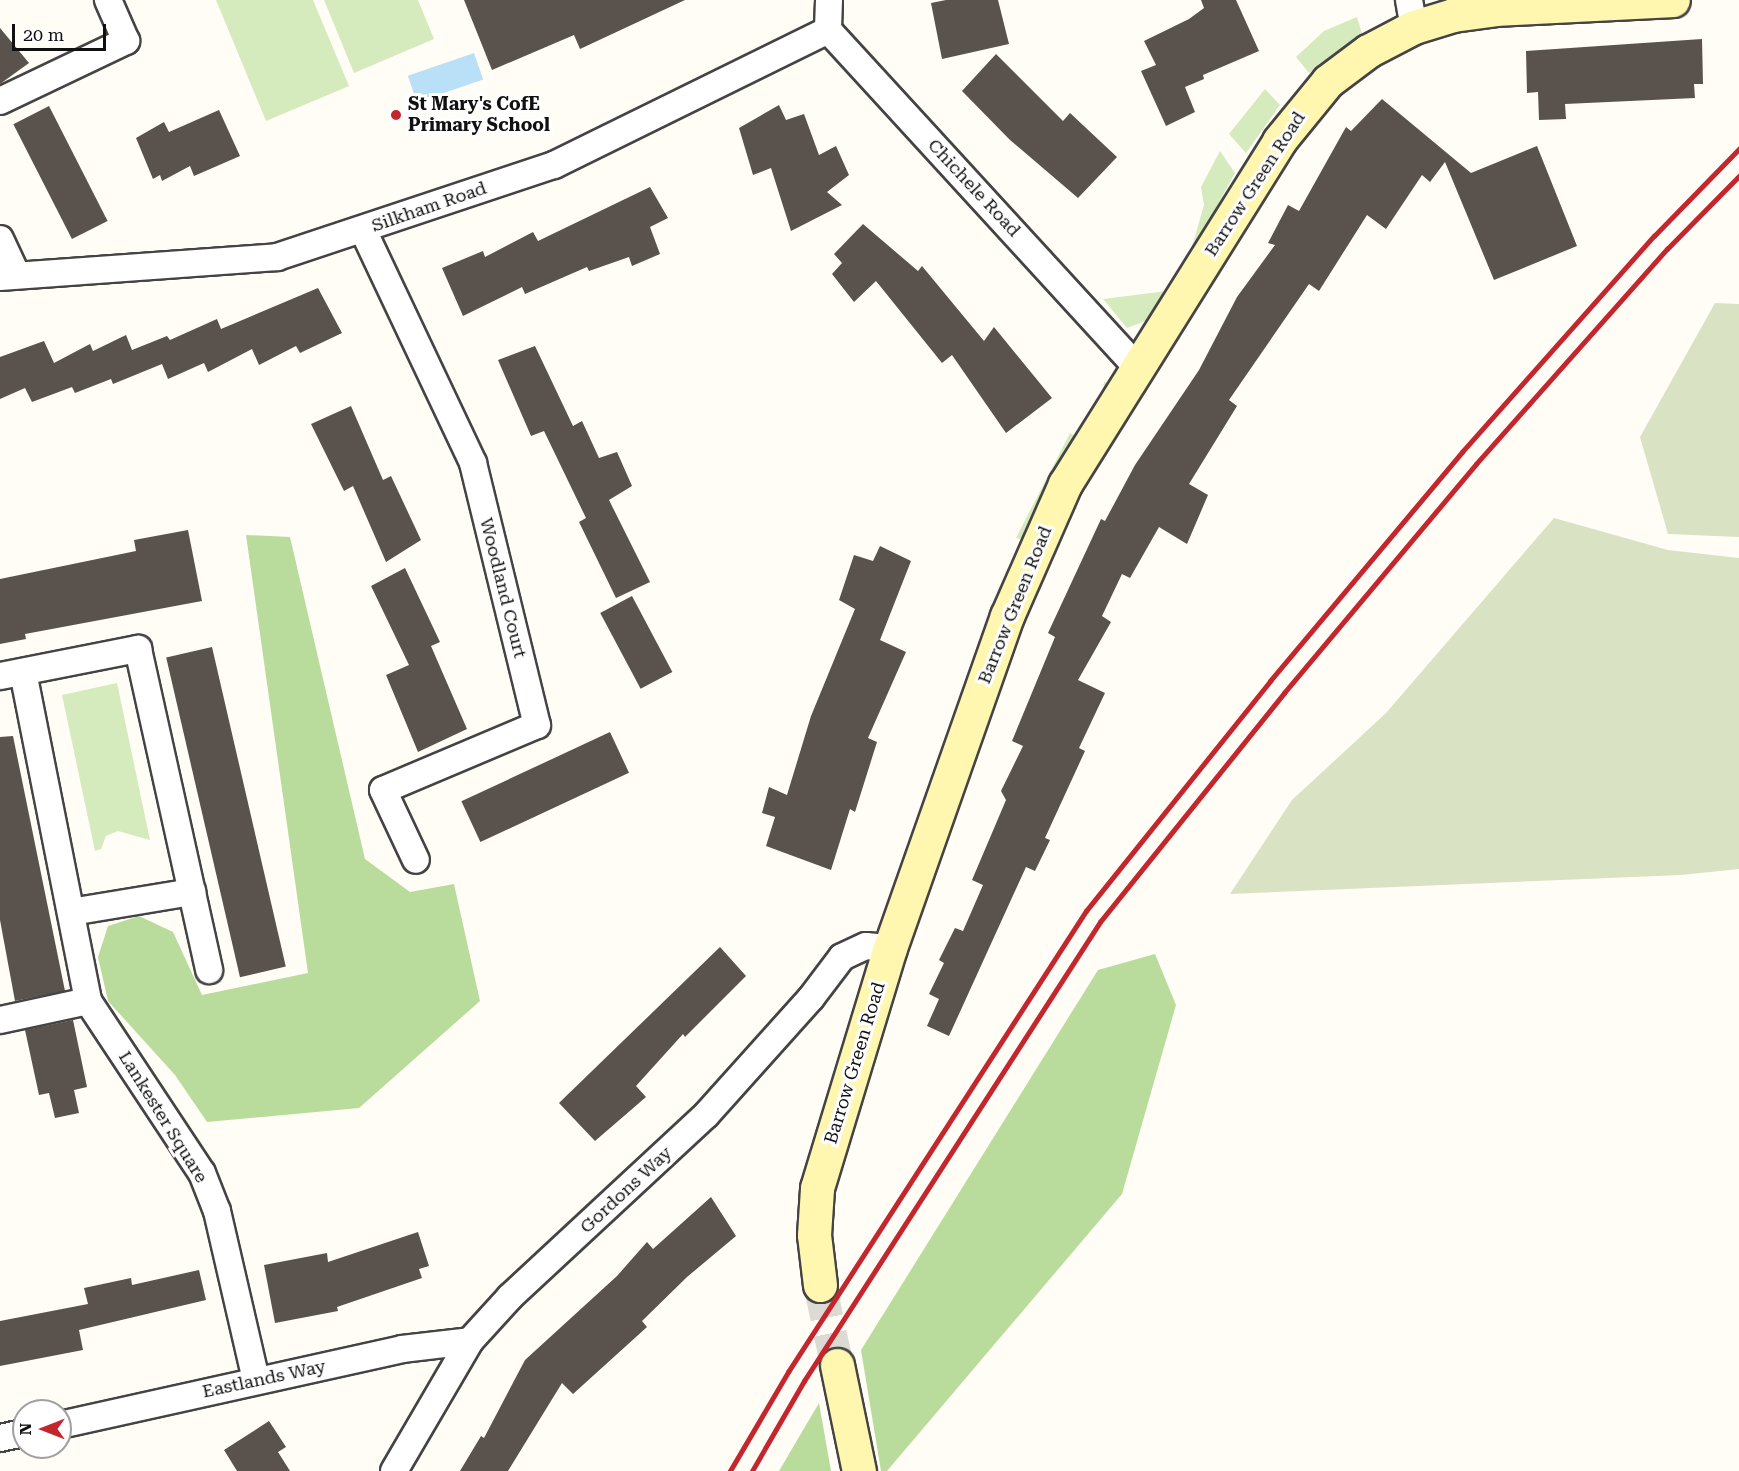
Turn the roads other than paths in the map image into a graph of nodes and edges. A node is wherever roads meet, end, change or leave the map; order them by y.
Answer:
1 (108, 0) edge
2 (830, 0) edge
3 (1673, 0) edge
4 (1621, 2) edge
5 (1411, 14) edge
6 (828, 30) junction
7 (0, 101) edge
8 (363, 230) junction
9 (0, 238) edge
10 (8, 276) edge
11 (1139, 369) junction
12 (12, 674) edge
13 (416, 860) dead end
14 (192, 892) junction
15 (71, 912) junction
16 (890, 948) junction
17 (209, 970) dead end
18 (88, 1001) junction
19 (0, 1020) edge
20 (820, 1285) tunnel mouth
21 (470, 1341) junction
22 (837, 1365) tunnel mouth
23 (256, 1380) junction
24 (72, 1422) edge
25 (394, 1471) edge
26 (859, 1471) edge

1 - 7 street
2 - 6 street
3 - 4 street, Barrow Green Road
4 - 5 street, Barrow Green Road
5 - 11 street, Barrow Green Road
6 - 8 street, Silkham Road
6 - 11 street, Chichele Road
8 - 10 street, Silkham Road
8 - 13 street, Woodland Court
9 - 10 street
11 - 16 street, Barrow Green Road
12 - 14 street, Lankester Square
12 - 15 street, Lankester Square
14 - 15 street
14 - 17 street, Lankester Square
15 - 18 street, Lankester Square
16 - 20 street, Barrow Green Road
16 - 21 street, Gordons Way
18 - 19 street
18 - 23 street, Lankester Square
21 - 23 street, Eastlands Way
21 - 25 street, Gordons Way
22 - 26 street
23 - 24 street, Eastlands Way

